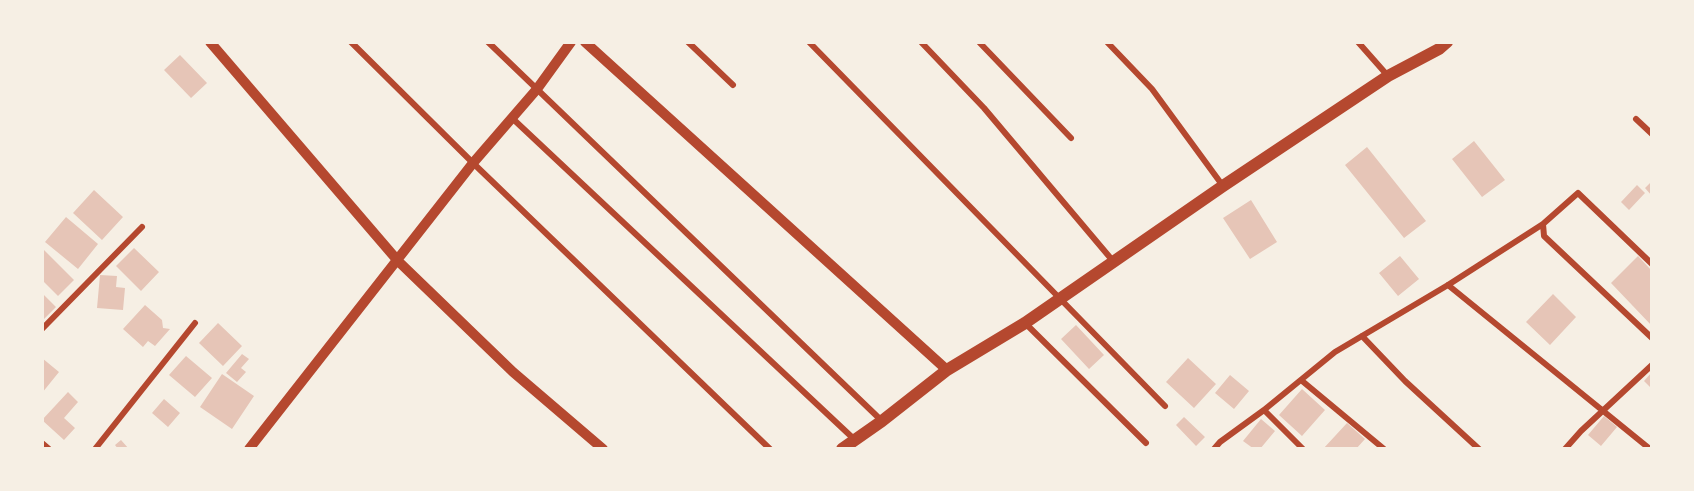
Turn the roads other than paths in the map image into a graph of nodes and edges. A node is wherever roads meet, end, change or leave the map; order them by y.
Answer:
1 (210, 42) edge
2 (351, 42) edge
3 (488, 42) edge
4 (572, 42) edge
5 (585, 42) edge
6 (688, 42) edge
7 (809, 42) edge
8 (921, 42) edge
9 (979, 42) edge
10 (1107, 42) edge
11 (1358, 42) edge
12 (1440, 44) edge
13 (1388, 76) junction
14 (733, 85) dead end
15 (537, 89) junction
16 (512, 118) junction
17 (1636, 118) dead end
18 (1652, 134) edge
19 (1071, 138) dead end
20 (473, 163) junction
21 (1223, 186) junction
22 (1543, 224) junction
23 (142, 227) dead end
24 (398, 261) junction
25 (1113, 262) junction
26 (1652, 264) edge
27 (1448, 285) junction
28 (1059, 299) junction
29 (195, 323) dead end
30 (1025, 323) junction
31 (42, 329) edge
32 (1362, 336) junction
33 (1652, 338) edge
34 (1652, 365) edge
35 (947, 370) junction
36 (1301, 380) junction
37 (1165, 406) dead end
38 (1264, 410) junction
39 (1602, 411) junction
40 (882, 421) junction
41 (856, 440) junction
42 (42, 443) edge
43 (1146, 443) dead end
44 (49, 449) edge
45 (94, 449) edge
46 (249, 449) edge
47 (603, 449) edge
48 (770, 449) edge
49 (842, 449) edge
50 (1214, 449) edge
51 (1304, 449) edge
52 (1384, 449) edge
53 (1479, 449) edge
54 (1565, 449) edge
55 (1650, 449) edge

1 - 24 street
2 - 20 street
3 - 15 street
4 - 15 street
5 - 35 street
6 - 14 street
7 - 28 street
8 - 25 street
9 - 19 street
10 - 21 street
11 - 13 street
12 - 13 main road
13 - 21 main road
15 - 16 street
15 - 40 street
16 - 20 street
16 - 41 street
17 - 18 street
20 - 24 street
20 - 48 street
21 - 25 main road
22 - 26 street
22 - 27 street
22 - 33 street
23 - 31 street
24 - 46 street
24 - 47 street
25 - 28 main road
27 - 32 street
27 - 39 street
28 - 30 main road
28 - 37 street
29 - 45 street
30 - 35 main road
30 - 43 street
32 - 36 street
32 - 53 street
34 - 39 street
35 - 40 main road
36 - 38 street
36 - 52 street
38 - 50 street
38 - 51 street
39 - 54 street
39 - 55 street
40 - 41 main road
41 - 49 main road
42 - 44 street

